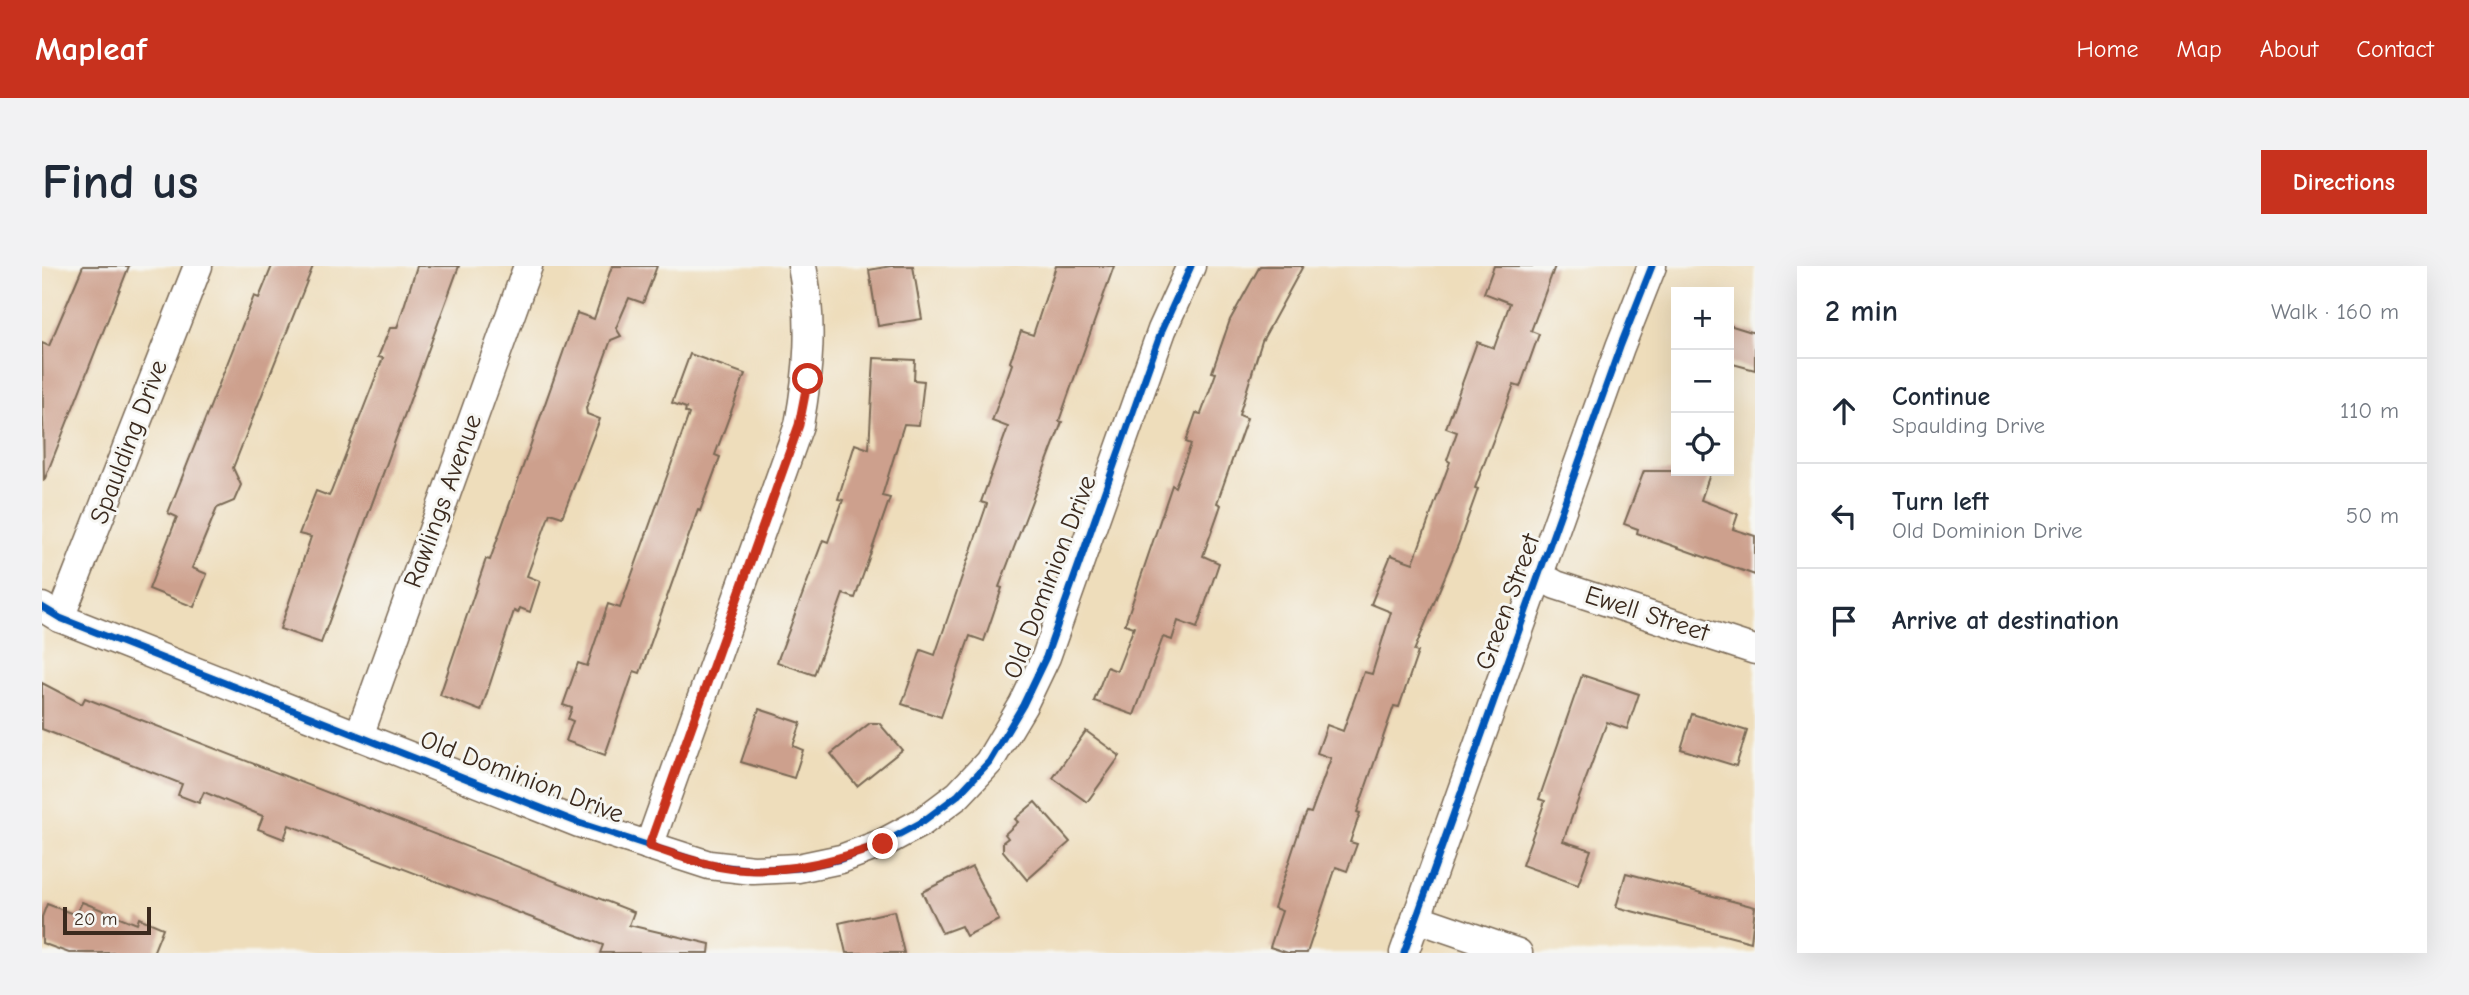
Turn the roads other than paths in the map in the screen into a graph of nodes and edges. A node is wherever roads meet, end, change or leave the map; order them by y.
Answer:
1 (198, 266) edge
2 (528, 266) edge
3 (802, 266) edge
4 (1191, 266) edge
5 (1652, 266) edge
6 (1540, 576) junction
7 (51, 613) edge
8 (1755, 650) edge
9 (359, 736) junction
10 (649, 846) junction
11 (1416, 918) junction
12 (1404, 953) edge
13 (1518, 953) edge

1 - 7 street, Spaulding Drive
2 - 9 street, Rawlings Avenue
3 - 10 street
4 - 10 street, Old Dominion Drive
5 - 6 street, Green Street
6 - 8 street, Ewell Street
6 - 11 street, Green Street
7 - 9 street, Old Dominion Drive
9 - 10 street, Old Dominion Drive
11 - 12 street, Green Street
11 - 13 street

